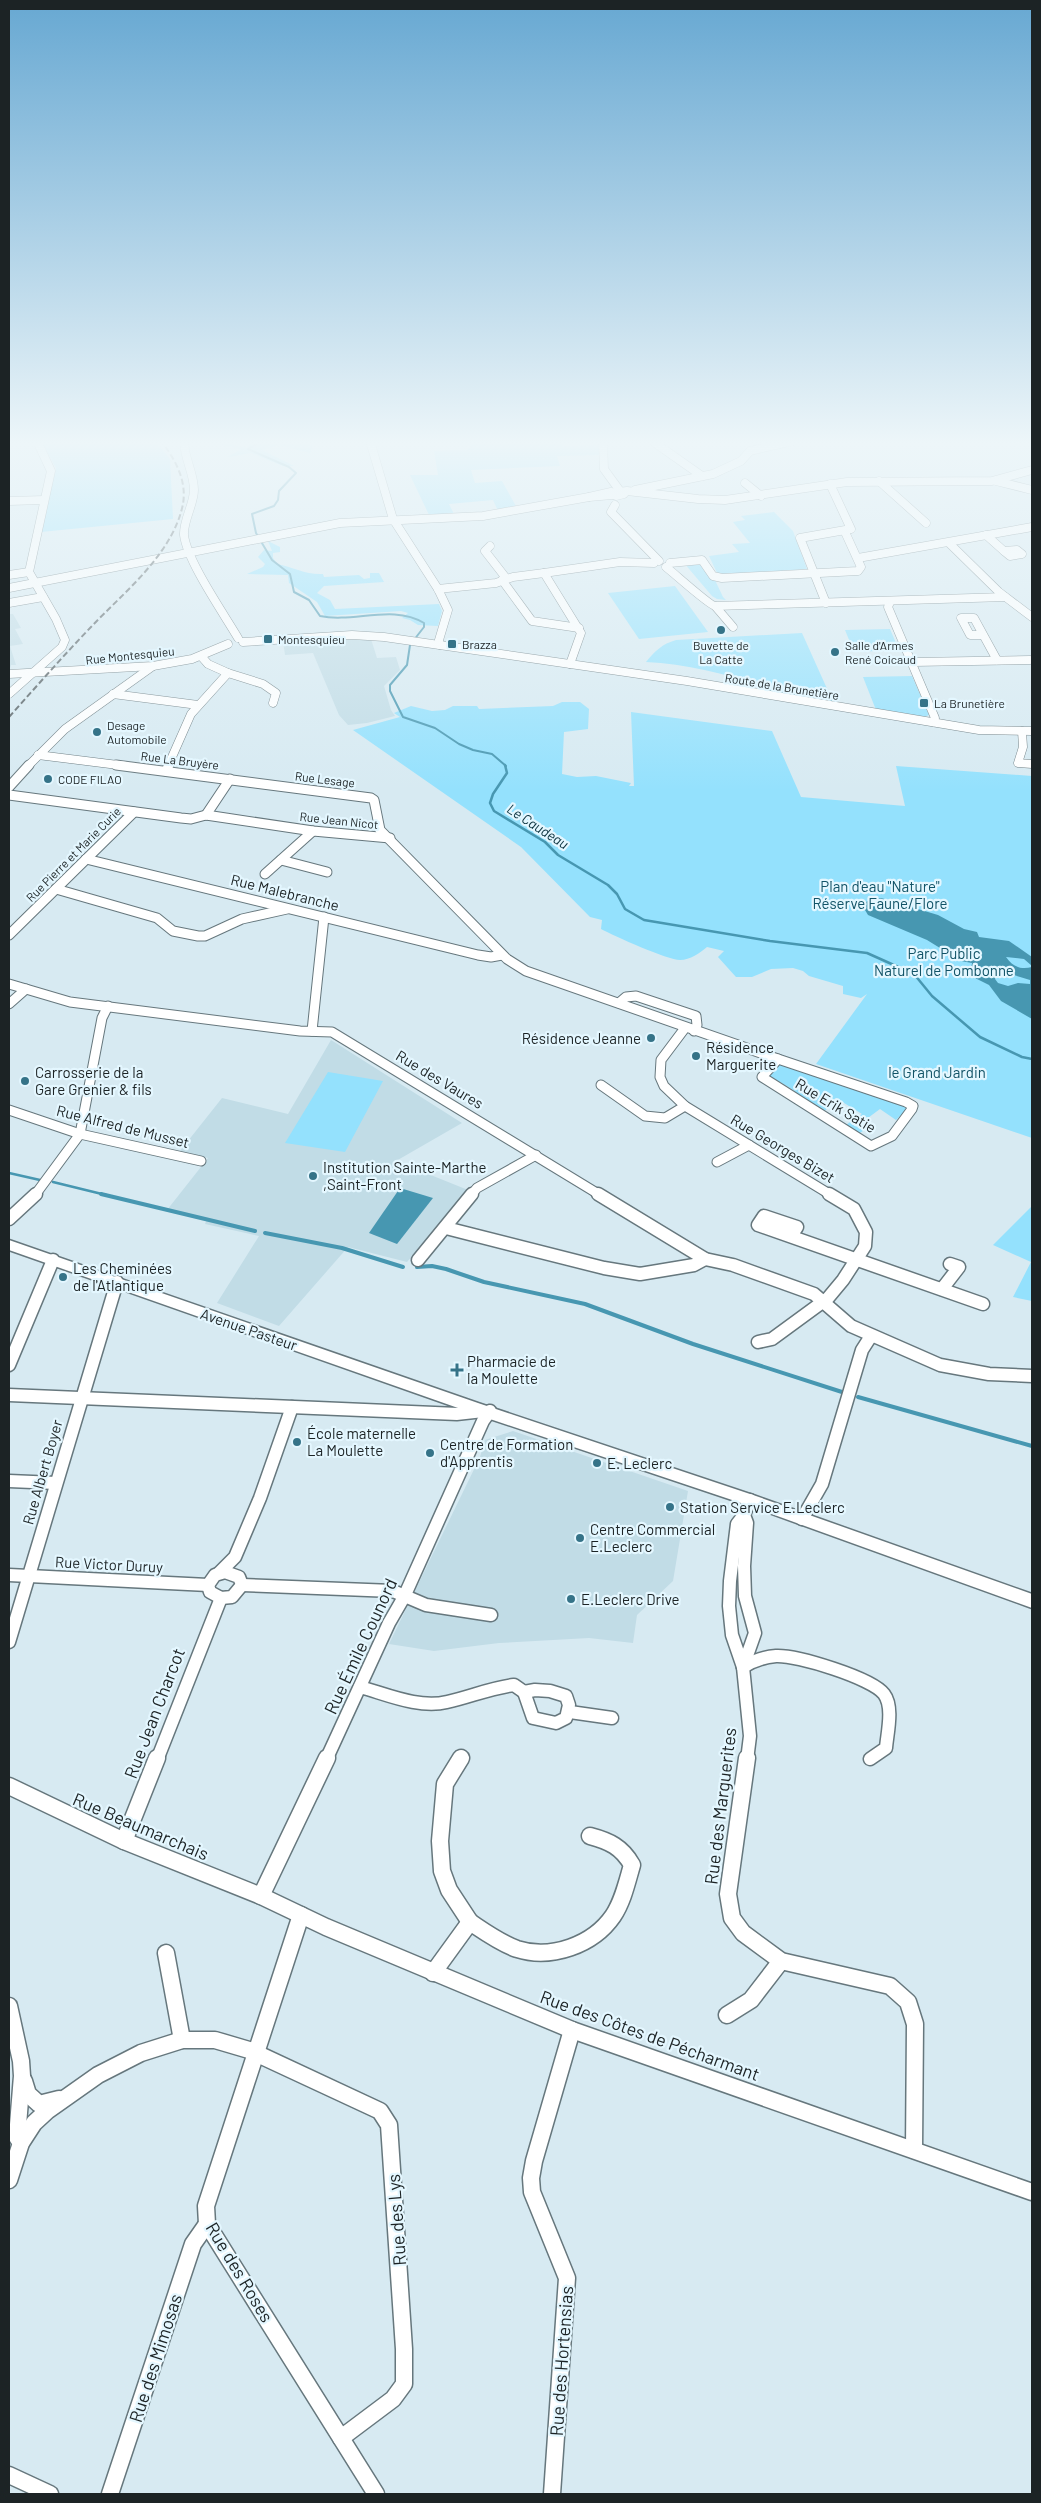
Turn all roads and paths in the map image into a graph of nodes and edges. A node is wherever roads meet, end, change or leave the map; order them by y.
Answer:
1 (32, 558) edge
2 (161, 558) edge
3 (193, 558) edge
4 (418, 558) edge
5 (490, 558) edge
6 (652, 558) edge
7 (808, 558) edge
8 (858, 558) edge
9 (965, 558) edge
10 (656, 562) junction
11 (668, 565) junction
12 (29, 572) junction
13 (544, 572) junction
14 (814, 572) junction
15 (9, 575) edge
16 (504, 579) junction
17 (34, 583) junction
18 (9, 588) edge
19 (438, 589) junction
20 (43, 597) junction
21 (1005, 597) junction
22 (825, 600) junction
23 (890, 602) junction
24 (9, 603) edge
25 (715, 606) junction
26 (1032, 617) edge
27 (733, 627) dead end
28 (579, 628) junction
29 (984, 635) dead end
30 (240, 640) junction
31 (440, 645) junction
32 (201, 656) junction
33 (997, 660) junction
34 (1030, 660) dead end
35 (913, 662) junction
36 (570, 664) junction
37 (153, 666) junction
38 (31, 673) junction
39 (228, 673) junction
40 (9, 674) edge
41 (9, 694) edge
42 (113, 694) junction
43 (273, 703) dead end
44 (198, 705) junction
45 (933, 722) junction
46 (1022, 731) junction
47 (1032, 731) edge
48 (38, 754) junction
49 (1032, 764) edge
50 (166, 771) junction
51 (230, 779) junction
52 (9, 787) edge
53 (9, 795) edge
54 (134, 812) junction
55 (206, 815) junction
56 (313, 831) junction
57 (390, 838) junction
58 (86, 859) junction
59 (281, 860) junction
60 (326, 872) dead end
61 (265, 874) dead end
62 (56, 889) junction
63 (290, 908) junction
64 (324, 917) junction
65 (9, 935) edge
66 (500, 952) junction
67 (9, 984) edge
68 (26, 989) junction
69 (619, 1003) junction
70 (9, 1004) edge
71 (108, 1006) junction
72 (690, 1029) junction
73 (312, 1031) junction
74 (779, 1058) junction
75 (601, 1086) dead end
76 (685, 1106) junction
77 (9, 1110) edge
78 (80, 1134) junction
79 (749, 1145) junction
80 (536, 1155) junction
81 (201, 1161) dead end
82 (717, 1162) dead end
83 (9, 1219) edge
84 (446, 1228) junction
85 (791, 1236) dead end
86 (9, 1245) edge
87 (705, 1259) junction
88 (857, 1259) junction
89 (53, 1260) junction
90 (418, 1260) dead end
91 (950, 1264) dead end
92 (117, 1282) junction
93 (942, 1289) junction
94 (821, 1301) junction
95 (983, 1304) dead end
96 (871, 1336) junction
97 (758, 1342) dead end
98 (9, 1365) edge
99 (1032, 1376) edge
100 (9, 1395) edge
101 (81, 1398) junction
102 (292, 1407) junction
103 (490, 1411) junction
104 (9, 1481) edge
105 (56, 1482) junction
106 (747, 1508) junction
107 (802, 1519) junction
108 (219, 1573) junction
109 (9, 1575) edge
110 (28, 1576) junction
111 (208, 1585) junction
112 (242, 1586) junction
113 (404, 1597) junction
114 (221, 1598) junction
115 (1032, 1601) edge
116 (491, 1615) dead end
117 (9, 1642) edge
118 (743, 1667) junction
119 (360, 1687) junction
120 (524, 1692) junction
121 (570, 1712) junction
122 (612, 1718) dead end
123 (462, 1757) dead end
124 (870, 1759) dead end
125 (9, 1786) edge
126 (590, 1836) dead end
127 (124, 1841) junction
128 (261, 1896) junction
129 (301, 1915) junction
130 (470, 1922) junction
131 (166, 1953) dead end
132 (781, 1961) junction
133 (433, 1973) junction
134 (9, 2006) edge
135 (726, 2015) dead end
136 (572, 2030) junction
137 (182, 2040) junction
138 (256, 2054) junction
139 (17, 2067) edge
140 (66, 2097) junction
141 (26, 2120) junction
142 (914, 2150) junction
143 (9, 2180) edge
144 (1032, 2192) edge
145 (207, 2224) junction
146 (341, 2438) junction
147 (9, 2475) edge
148 (50, 2494) edge
149 (110, 2494) edge
150 (376, 2494) edge
151 (552, 2494) edge

1 - 12 street
2 - 17 street
3 - 30 street
4 - 19 street
5 - 16 street
6 - 10 street
7 - 14 street
8 - 14 street
9 - 21 street
10 - 11 street
10 - 13 street
11 - 14 street
11 - 25 street
12 - 15 street
12 - 17 street
13 - 16 street
13 - 28 street
14 - 22 street
16 - 19 street
16 - 28 street
17 - 18 street
17 - 20 street
19 - 31 street
20 - 24 street
20 - 38 street
21 - 23 street
21 - 26 street
22 - 23 street
22 - 25 street
23 - 35 street
25 - 27 street
28 - 36 street
29 - 33 street
30 - 31 street
30 - 32 street, Rue Montesquieu
31 - 36 street, Route de la Brunetière
32 - 37 street, Rue Montesquieu
32 - 39 street
33 - 34 street
33 - 35 street
35 - 45 street
36 - 45 street, Route de la Brunetière
37 - 38 street, Rue Montesquieu
37 - 42 street
38 - 40 street, Rue Montesquieu
38 - 41 street
39 - 43 street
39 - 44 street
42 - 44 street
42 - 48 street
44 - 50 street
45 - 46 street, Route de la Brunetière
46 - 47 street, Route de la Brunetière
46 - 49 street
48 - 50 street, Rue La Bruyère
48 - 52 street
50 - 51 street, Rue La Bruyère
51 - 55 street
51 - 57 street, Rue Lesage
53 - 54 street, Rue Jean Nicot
54 - 55 street, Rue Jean Nicot
54 - 58 street, Rue Pierre et Marie Curie
55 - 56 street, Rue Jean Nicot
56 - 57 street, Rue Jean Nicot
56 - 59 street
57 - 66 street, Rue Jean Nicot
58 - 62 street, Rue Pierre et Marie Curie
58 - 63 street, Rue Malebranche
59 - 60 street
59 - 61 street
62 - 63 street
62 - 65 street, Rue Pierre et Marie Curie
63 - 64 street, Rue Malebranche
64 - 66 street, Rue Malebranche
64 - 73 street
66 - 69 street, Rue Jean Nicot
67 - 68 street, Rue des Vaures
68 - 70 street
68 - 71 street, Rue des Vaures
69 - 72 street, Rue Jean Nicot
69 - 72 street
71 - 73 street, Rue des Vaures
71 - 78 street
72 - 74 street, Rue Erik Satie
72 - 76 street, Rue Georges Bizet
73 - 80 street, Rue des Vaures
74 - 74 street, Rue Erik Satie
75 - 76 street
76 - 79 street, Rue Georges Bizet
77 - 78 street, Rue Alfred de Musset
78 - 81 street, Rue Alfred de Musset
78 - 83 street
79 - 82 street
79 - 88 street, Rue Georges Bizet
80 - 84 street
80 - 87 street, Rue des Vaures
84 - 87 street
84 - 90 street
85 - 88 street
86 - 89 main road, Avenue Pasteur
87 - 94 street, Rue des Vaures
88 - 93 street
88 - 94 street, Rue Georges Bizet
89 - 92 main road, Avenue Pasteur
89 - 98 street
91 - 93 street
92 - 101 street, Rue Albert Boyer
92 - 103 main road, Avenue Pasteur
93 - 95 street
94 - 96 street, Rue des Vaures
94 - 97 street, Rue Georges Bizet
96 - 99 street, Rue des Vaures
96 - 107 street
100 - 101 main road
101 - 102 main road
101 - 105 street, Rue Albert Boyer
102 - 103 main road
102 - 108 street
103 - 106 main road, Avenue Pasteur
103 - 113 street, Rue Émile Counord
104 - 105 street
105 - 110 street, Rue Albert Boyer
106 - 107 main road, Avenue Pasteur
106 - 118 street, Rue des Marguerites
106 - 118 street
107 - 115 main road, Avenue Pasteur
108 - 111 street
108 - 112 street
109 - 110 street, Rue Victor Duruy
110 - 111 street, Rue Victor Duruy
110 - 117 street, Rue Albert Boyer
111 - 114 street
112 - 113 street
112 - 114 street
113 - 116 street
113 - 119 street, Rue Émile Counord
114 - 127 street, Rue Jean Charcot
118 - 124 street
118 - 132 street, Rue des Marguerites
119 - 120 street
119 - 128 street, Rue Émile Counord
120 - 121 street
120 - 121 street
121 - 122 street
123 - 130 street
125 - 127 street, Rue Beaumarchais
126 - 130 street
127 - 128 street, Rue Beaumarchais
128 - 129 street, Rue des Côtes de Pécharmant
129 - 133 street, Rue des Côtes de Pécharmant
129 - 138 street, Rue des Roses
130 - 133 street
131 - 137 street
132 - 135 street
132 - 142 street, Rue des Marguerites
133 - 136 street, Rue des Côtes de Pécharmant
134 - 139 street
136 - 142 street, Rue des Côtes de Pécharmant
136 - 151 street, Rue des Hortensias
137 - 138 street, Rue des Lys
137 - 140 street, Rue des Lys
138 - 145 street, Rue des Roses
138 - 146 street, Rue des Lys
139 - 140 street
139 - 141 street
140 - 141 street, Rue des Lys
141 - 143 street
142 - 144 street, Rue des Côtes de Pécharmant
145 - 146 street, Rue des Roses
145 - 149 street, Rue des Mimosas
146 - 150 street, Rue des Roses
147 - 148 street

